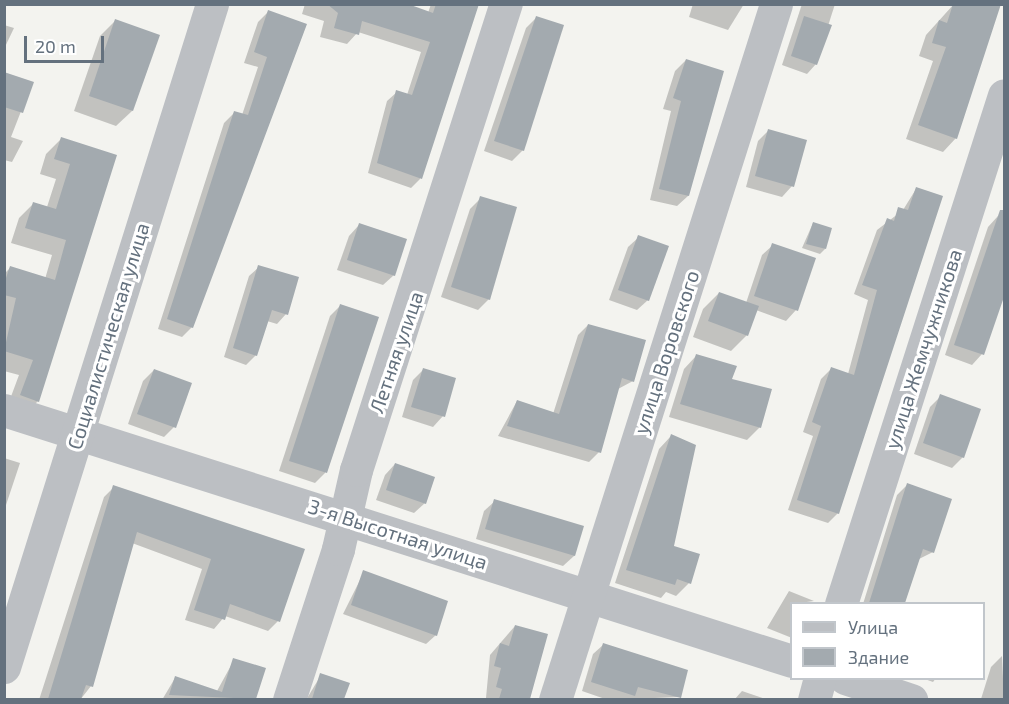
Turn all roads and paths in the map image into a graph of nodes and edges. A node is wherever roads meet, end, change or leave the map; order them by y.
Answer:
1 (212, 4) edge
2 (506, 4) edge
3 (777, 4) edge
4 (1005, 95) edge
5 (4, 410) edge
6 (76, 434) junction
7 (346, 517) junction
8 (588, 597) junction
9 (841, 602) edge
10 (790, 660) edge
11 (4, 667) edge
12 (819, 680) edge
13 (851, 680) edge
14 (289, 699) edge
15 (555, 699) edge
16 (814, 699) edge
17 (911, 699) edge

1 - 6 street, Социалистическая улица
2 - 7 street, Летняя улица
3 - 8 street, улица Воровского
4 - 9 street, улица Жемчужникова
5 - 6 street, 3-я Высотная улица
6 - 7 street, 3-я Высотная улица
6 - 11 street, Социалистическая улица
7 - 8 street, 3-я Высотная улица
7 - 14 street, Летняя улица
8 - 10 street, 3-я Высотная улица
8 - 15 street, улица Воровского
12 - 16 street
13 - 17 street

